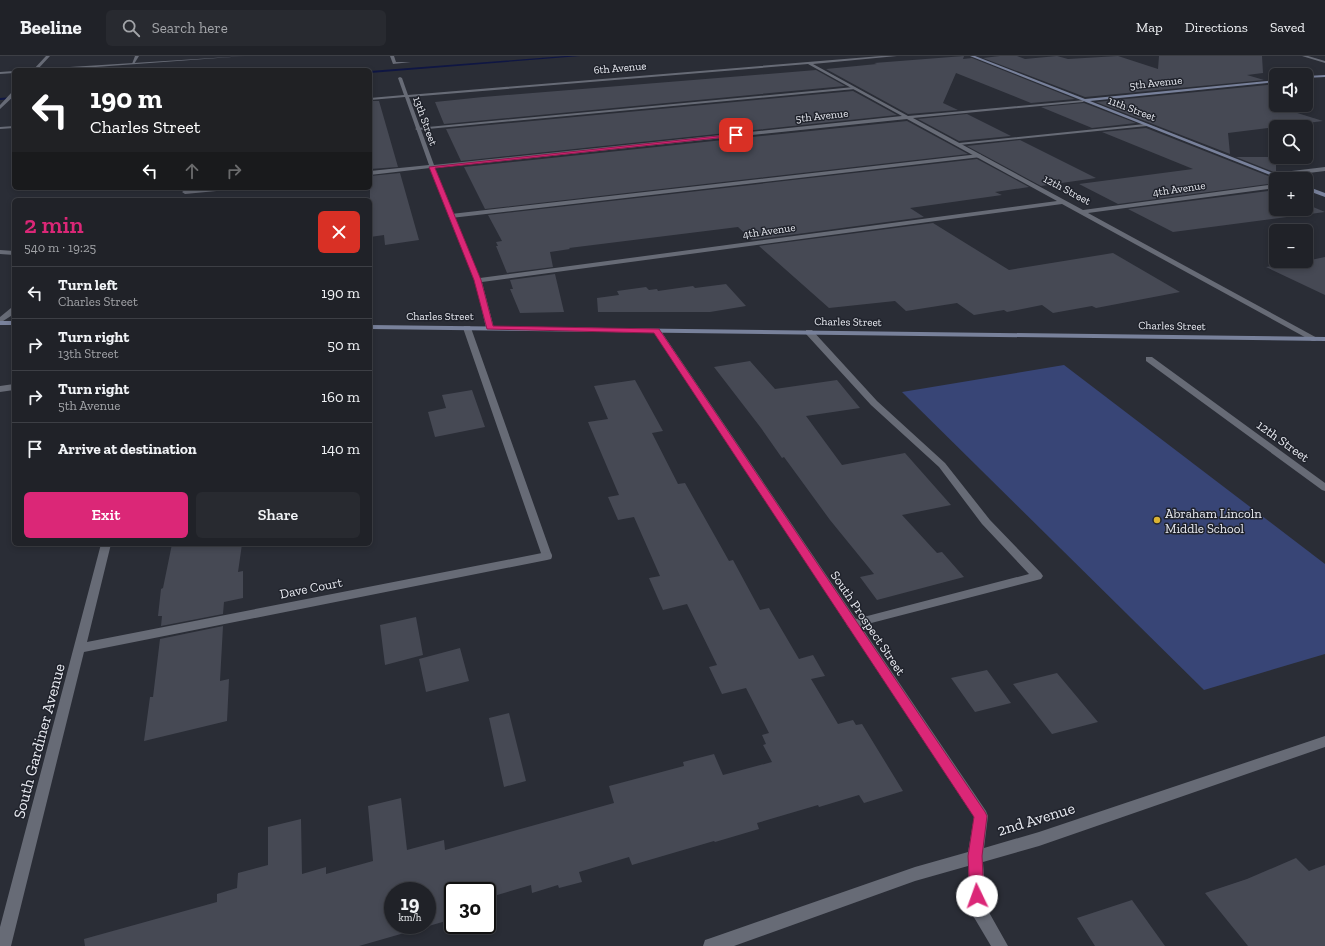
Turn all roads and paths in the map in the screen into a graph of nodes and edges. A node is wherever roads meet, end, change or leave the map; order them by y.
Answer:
1 (48, 56) edge
2 (137, 56) edge
3 (243, 56) edge
4 (392, 56) edge
5 (895, 56) edge
6 (972, 56) edge
7 (1304, 56) edge
8 (214, 57) edge
9 (409, 62) dead end
10 (1325, 62) edge
11 (808, 63) junction
12 (133, 64) junction
13 (38, 68) edge
14 (68, 68) edge
15 (0, 72) edge
16 (12, 72) edge
17 (1325, 76) edge
18 (1313, 77) edge
19 (400, 78) dead end
20 (1269, 82) edge
21 (854, 88) junction
22 (12, 94) edge
23 (405, 96) junction
24 (372, 99) edge
25 (1083, 101) junction
26 (0, 108) edge
27 (909, 117) junction
28 (1145, 125) junction
29 (12, 127) edge
30 (0, 128) edge
31 (417, 129) junction
32 (959, 144) junction
33 (980, 156) junction
34 (432, 167) junction
35 (1325, 169) edge
36 (1300, 172) edge
37 (372, 173) edge
38 (1269, 173) edge
39 (1269, 187) edge
40 (1313, 191) edge
41 (1325, 195) edge
42 (1063, 202) junction
43 (1084, 212) junction
44 (451, 216) junction
45 (0, 252) edge
46 (12, 253) edge
47 (478, 280) junction
48 (12, 312) edge
49 (0, 322) edge
50 (12, 323) edge
51 (372, 327) edge
52 (467, 328) junction
53 (490, 328) junction
54 (656, 331) junction
55 (808, 332) junction
56 (1315, 339) junction
57 (1325, 339) edge
58 (1149, 359) dead end
59 (12, 387) edge
60 (0, 389) edge
61 (1325, 488) edge
62 (106, 546) edge
63 (852, 624) junction
64 (80, 648) junction
65 (1325, 740) edge
66 (975, 856) junction
67 (3, 946) edge
68 (711, 946) edge
69 (1000, 946) edge

1 - 13 street
2 - 12 street
3 - 8 street
4 - 9 street
5 - 11 street, 6th Avenue
6 - 25 main road, 11th Street
7 - 10 street
8 - 12 street
11 - 21 street, 12th Street
11 - 23 street, 6th Avenue
12 - 14 street
15 - 16 street
17 - 18 main road
19 - 23 street, 13th Street
20 - 25 main road, 5th Avenue
21 - 27 street, 12th Street
21 - 31 street
22 - 26 street
23 - 24 street, 6th Avenue
23 - 31 street, 13th Street
25 - 27 street, 5th Avenue
25 - 28 main road, 11th Street
27 - 32 street, 12th Street
27 - 34 street, 5th Avenue
28 - 32 street
28 - 38 main road, 11th Street
29 - 30 street
31 - 34 street, 13th Street
32 - 33 street, 12th Street
33 - 42 street, 12th Street
33 - 44 street
34 - 37 street, 5th Avenue
34 - 44 street, 13th Street
35 - 36 street
39 - 43 street, 4th Avenue
40 - 41 main road
42 - 43 street, 12th Street
42 - 47 street, 4th Avenue
43 - 56 street, 12th Street
44 - 47 street, 13th Street
45 - 46 street
47 - 53 street, 13th Street
48 - 49 street
49 - 50 main road
51 - 52 main road, Charles Street
52 - 53 main road, Charles Street
52 - 64 street, Dave Court
53 - 54 main road, Charles Street
54 - 55 main road, Charles Street
54 - 63 street, South Prospect Street
55 - 56 main road, Charles Street
55 - 63 street
56 - 57 main road, Charles Street
58 - 61 street, 12th Street
59 - 60 street
62 - 64 street, South Gardiner Avenue
63 - 66 street, South Prospect Street
64 - 67 street, South Gardiner Avenue
65 - 66 street, 2nd Avenue
66 - 68 street, 2nd Avenue
66 - 69 street, South Prospect Street

